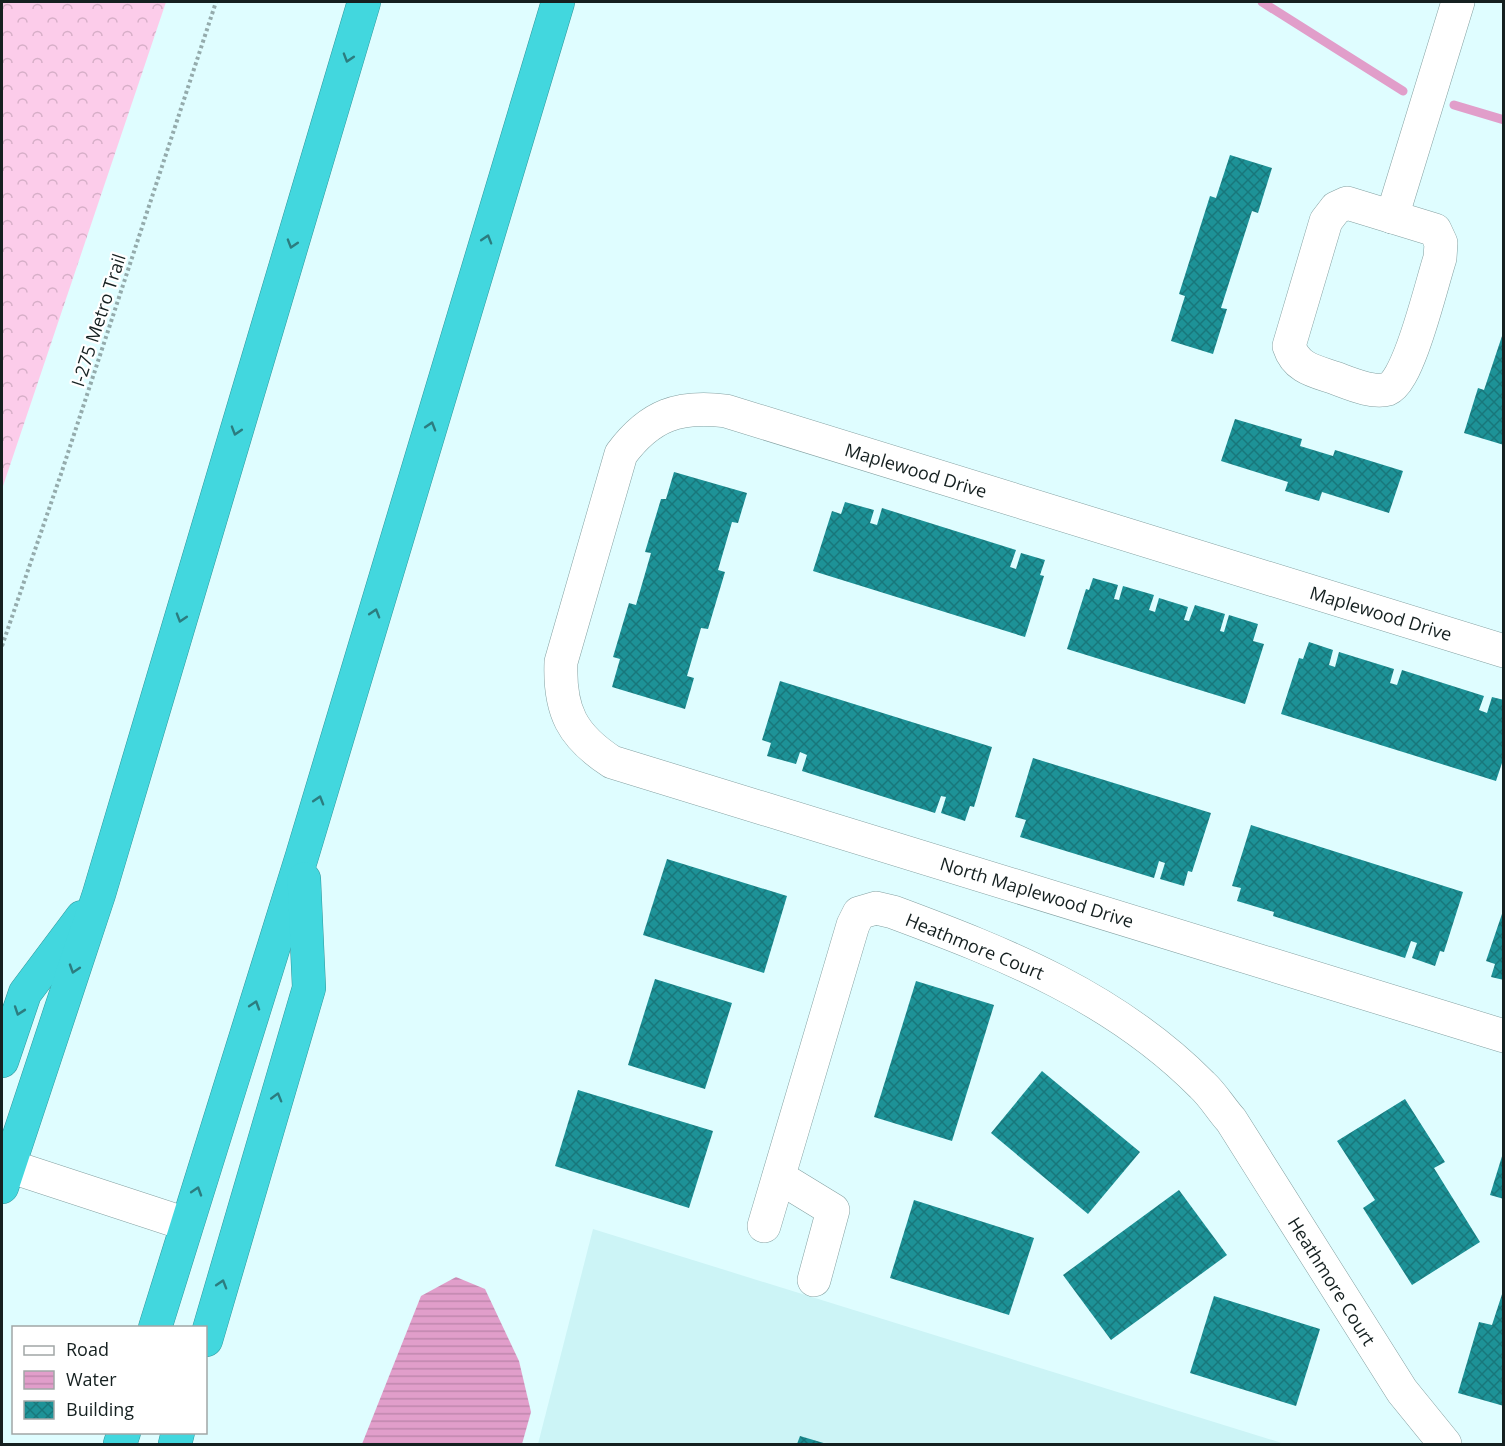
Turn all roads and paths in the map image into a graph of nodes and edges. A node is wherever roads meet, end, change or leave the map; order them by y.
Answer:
1 (216, 2) edge
2 (364, 2) edge
3 (558, 2) edge
4 (1458, 2) edge
5 (1392, 217) junction
6 (2, 646) edge
7 (1503, 651) edge
8 (578, 735) joint
9 (302, 856) junction
10 (99, 894) junction
11 (1503, 1036) edge
12 (2, 1061) edge
13 (5, 1177) edge
14 (779, 1177) junction
15 (186, 1224) junction
16 (764, 1226) dead end
17 (813, 1280) dead end
18 (156, 1326) edge
19 (207, 1337) edge
20 (1445, 1444) edge

1 - 6 path, I-275 Metro Trail
2 -> 10 highway
9 -> 3 highway
4 - 5 street
5 - 5 street
7 - 8 street, Maplewood Drive
8 - 11 street, North Maplewood Drive
15 -> 9 highway
19 -> 9 highway
10 -> 12 highway
10 -> 13 highway
13 - 15 street
14 - 16 street, Heathmore Court
14 - 17 street
14 - 20 street, Heathmore Court
15 - 18 highway

